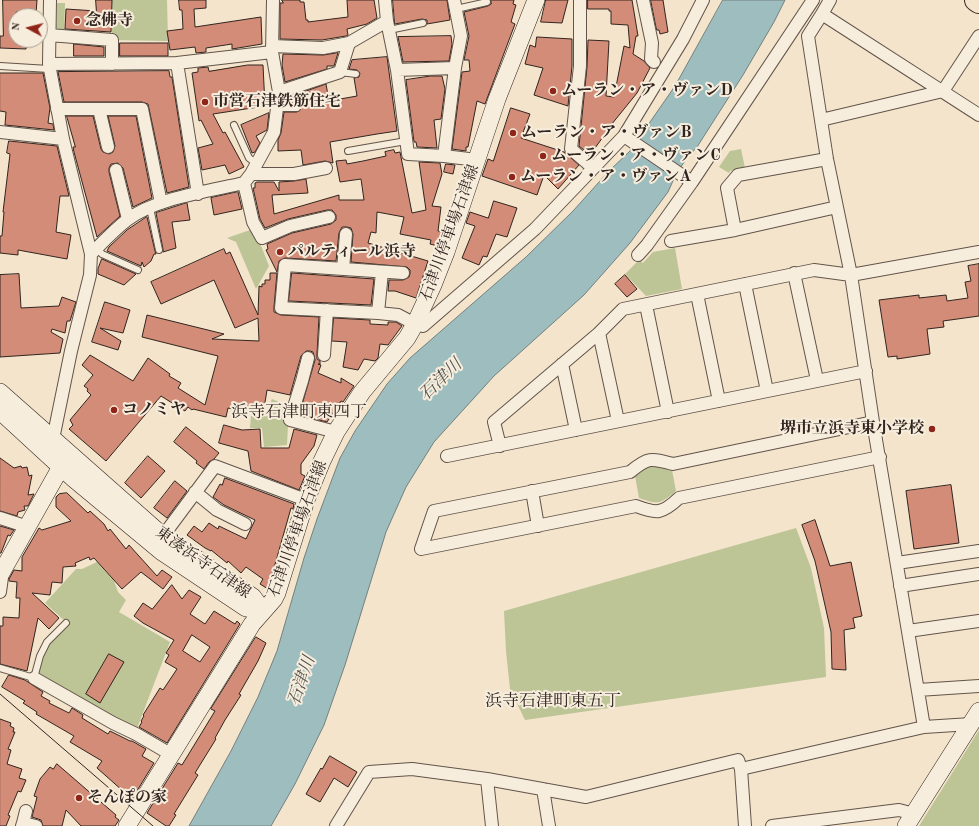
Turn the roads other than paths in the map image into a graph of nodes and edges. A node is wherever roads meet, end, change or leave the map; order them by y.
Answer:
1 (50, 0) edge
2 (274, 0) edge
3 (385, 0) edge
4 (536, 0) edge
5 (580, 0) edge
6 (643, 0) edge
7 (703, 0) edge
8 (813, 0) edge
9 (830, 0) edge
10 (976, 0) edge
11 (487, 2) dead end
12 (979, 2) edge
13 (455, 4) edge
14 (822, 14) junction
15 (422, 23) dead end
16 (388, 25) junction
17 (49, 35) junction
18 (979, 36) edge
19 (349, 43) junction
20 (272, 49) junction
21 (654, 62) dead end
22 (177, 63) junction
23 (112, 64) junction
24 (0, 66) edge
25 (49, 66) junction
26 (455, 68) junction
27 (397, 70) junction
28 (340, 72) junction
29 (356, 74) dead end
30 (943, 91) junction
31 (279, 92) junction
32 (277, 108) junction
33 (296, 108) dead end
34 (56, 109) junction
35 (100, 109) junction
36 (979, 114) edge
37 (821, 120) junction
38 (234, 125) dead end
39 (0, 132) edge
40 (624, 136) junction
41 (63, 140) junction
42 (406, 141) junction
43 (108, 147) dead end
44 (348, 151) dead end
45 (444, 156) junction
46 (827, 159) junction
47 (477, 160) junction
48 (326, 168) dead end
49 (593, 168) junction
50 (116, 170) dead end
51 (251, 174) junction
52 (692, 182) junction
53 (198, 194) junction
54 (161, 203) junction
55 (837, 207) junction
56 (150, 208) junction
57 (329, 217) dead end
58 (128, 219) junction
59 (735, 230) junction
60 (346, 234) dead end
61 (671, 241) dead end
62 (159, 250) dead end
63 (94, 251) junction
64 (979, 252) edge
65 (638, 255) dead end
66 (343, 269) junction
67 (138, 270) dead end
68 (382, 272) junction
69 (794, 273) junction
70 (403, 274) dead end
71 (850, 275) junction
72 (745, 284) junction
73 (697, 294) junction
74 (646, 305) junction
75 (327, 310) junction
76 (378, 313) junction
77 (415, 324) junction
78 (599, 333) junction
79 (324, 355) dead end
80 (308, 358) dead end
81 (562, 364) junction
82 (866, 371) junction
83 (817, 380) junction
84 (767, 391) junction
85 (0, 392) edge
86 (719, 401) junction
87 (0, 411) edge
88 (668, 412) junction
89 (618, 421) junction
90 (873, 422) junction
91 (576, 430) junction
92 (336, 432) junction
93 (53, 439) junction
94 (500, 446) junction
95 (447, 456) dead end
96 (880, 457) junction
97 (60, 459) junction
98 (532, 491) junction
99 (195, 492) junction
100 (306, 500) junction
101 (0, 518) edge
102 (245, 524) dead end
103 (538, 526) junction
104 (28, 527) junction
105 (163, 536) junction
106 (979, 551) edge
107 (896, 563) junction
108 (2, 572) edge
109 (979, 574) edge
110 (900, 586) junction
111 (0, 592) edge
112 (263, 611) junction
113 (979, 621) edge
114 (66, 623) dead end
115 (908, 631) junction
116 (0, 668) edge
117 (34, 678) junction
118 (979, 686) edge
119 (918, 690) junction
120 (977, 715) edge
121 (924, 726) junction
122 (172, 755) junction
123 (741, 769) junction
124 (487, 779) junction
125 (543, 789) junction
126 (24, 820) edge
127 (910, 820) edge
128 (36, 826) edge
129 (127, 826) edge
130 (336, 826) edge
131 (492, 826) edge
132 (549, 826) edge
133 (745, 826) edge
134 (772, 826) edge

1 - 17 street
2 - 20 street
3 - 16 street
4 - 47 main road, 石津川停車場石津線
5 - 49 street
6 - 21 street
7 - 40 street
8 - 52 street
9 - 14 street
10 - 12 highway
11 - 13 lane
13 - 26 street
14 - 30 street
14 - 37 street
15 - 16 lane
16 - 19 street
16 - 27 street
17 - 23 street
17 - 25 street
18 - 30 street
19 - 20 street
19 - 28 street
20 - 22 street
20 - 31 street
22 - 23 street
22 - 53 street
23 - 25 street
24 - 25 lane
25 - 34 street
26 - 27 street
26 - 45 street
27 - 42 street
28 - 29 lane
28 - 31 street
30 - 36 street
30 - 37 street
31 - 32 street
32 - 33 lane
32 - 51 street
34 - 35 street
34 - 41 street
35 - 43 street
35 - 54 street
37 - 46 street
38 - 51 lane
39 - 41 street
40 - 49 street
40 - 52 street
41 - 63 street
42 - 44 lane
42 - 45 street
45 - 47 street
46 - 55 street
46 - 59 street
47 - 77 main road, 石津川停車場石津線
48 - 51 street
49 - 77 street
50 - 58 street
51 - 53 street
51 - 57 street
52 - 65 street
53 - 54 street
54 - 56 street
55 - 59 street
55 - 71 street
56 - 58 street
56 - 62 lane
58 - 63 street
59 - 61 street
60 - 66 street
63 - 67 lane
63 - 93 street
64 - 71 street
66 - 68 street
66 - 75 street
68 - 70 street
68 - 76 street
69 - 71 street
69 - 72 street
69 - 83 street
71 - 82 street
72 - 73 street
72 - 84 street
73 - 74 street
73 - 86 street
74 - 78 street
74 - 88 street
75 - 76 street
75 - 79 street
76 - 77 street
77 - 92 main road, 石津川停車場石津線
78 - 81 street
78 - 89 street
80 - 92 street
81 - 91 street
81 - 94 street
82 - 83 street
82 - 90 street
83 - 84 street
84 - 86 street
85 - 93 main road, 東湊浜寺石津線
86 - 88 street
87 - 97 main road, 東湊浜寺石津線
88 - 89 street
89 - 91 street
90 - 96 street
90 - 98 street
91 - 94 street
92 - 100 main road, 石津川停車場石津線
93 - 97 main road, 東湊浜寺石津線
94 - 95 street
96 - 103 street
96 - 107 street
97 - 104 main road
97 - 105 main road, 東湊浜寺石津線
97 - 112 main road, 東湊浜寺石津線
98 - 103 street
98 - 103 street
99 - 100 street
99 - 102 street
99 - 105 street
100 - 112 main road, 石津川停車場石津線
101 - 104 street
104 - 108 main road
105 - 112 main road, 東湊浜寺石津線
106 - 107 street
107 - 110 street
108 - 111 street
109 - 110 street
110 - 115 street
112 - 122 main road, 石津川停車場石津線
113 - 115 street
114 - 117 lane
115 - 119 street
116 - 117 lane
117 - 122 street
118 - 119 street
119 - 121 street
120 - 121 street
120 - 127 main road
121 - 123 street
122 - 129 main road, 石津川停車場石津線
123 - 125 street
123 - 133 street
124 - 125 street
124 - 130 street
124 - 131 street
125 - 132 street
126 - 128 street
127 - 134 street

